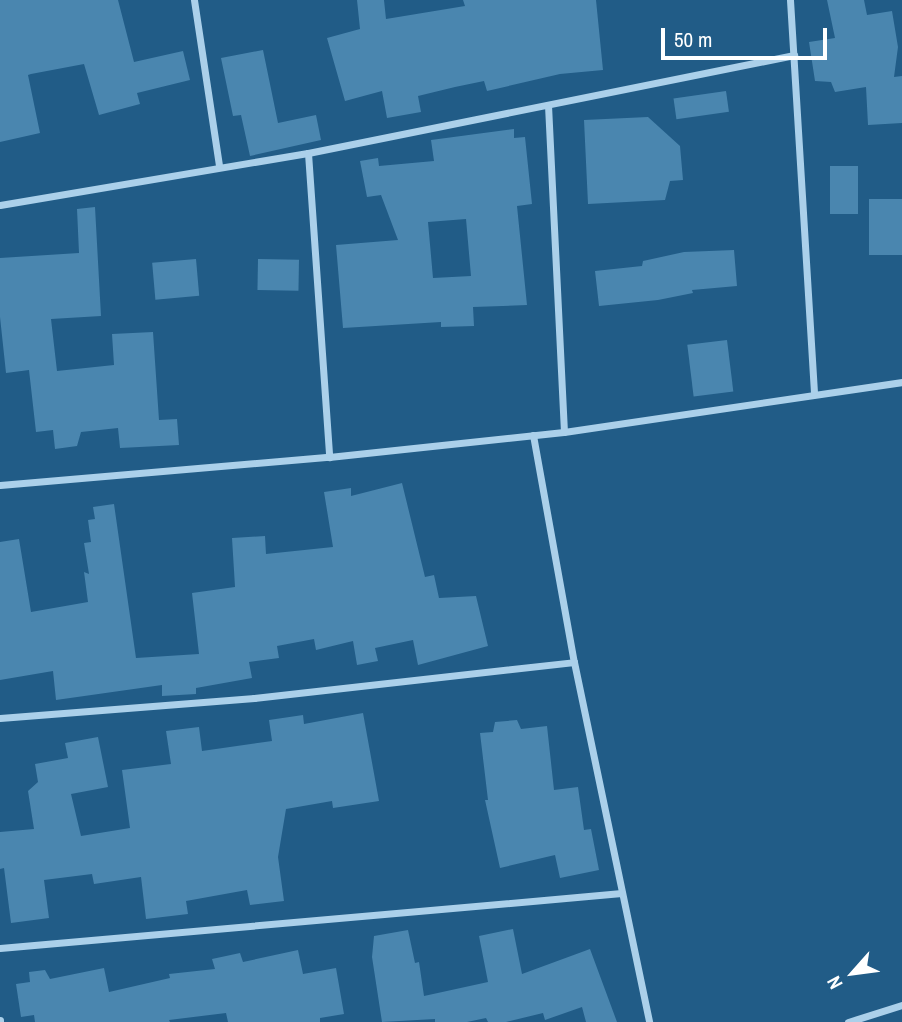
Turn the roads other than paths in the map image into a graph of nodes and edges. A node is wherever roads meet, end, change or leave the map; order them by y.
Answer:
1 (194, 0) edge
2 (790, 0) edge
3 (794, 55) junction
4 (548, 105) junction
5 (308, 153) junction
6 (219, 166) junction
7 (0, 205) edge
8 (902, 382) edge
9 (814, 394) junction
10 (564, 432) junction
11 (533, 435) junction
12 (329, 457) junction
13 (0, 485) edge
14 (573, 662) junction
15 (0, 718) edge
16 (622, 894) junction
17 (0, 948) edge
18 (902, 1005) edge
19 (649, 1022) edge
20 (848, 1022) edge

1 - 6 street
2 - 3 street
3 - 4 street
3 - 9 street
4 - 5 street
4 - 10 street
5 - 6 street
5 - 12 street
6 - 7 street
8 - 9 street
9 - 10 street
10 - 11 street
11 - 12 street
11 - 14 street
12 - 13 street
14 - 15 street
14 - 16 street
16 - 17 street
16 - 19 street
18 - 20 street

